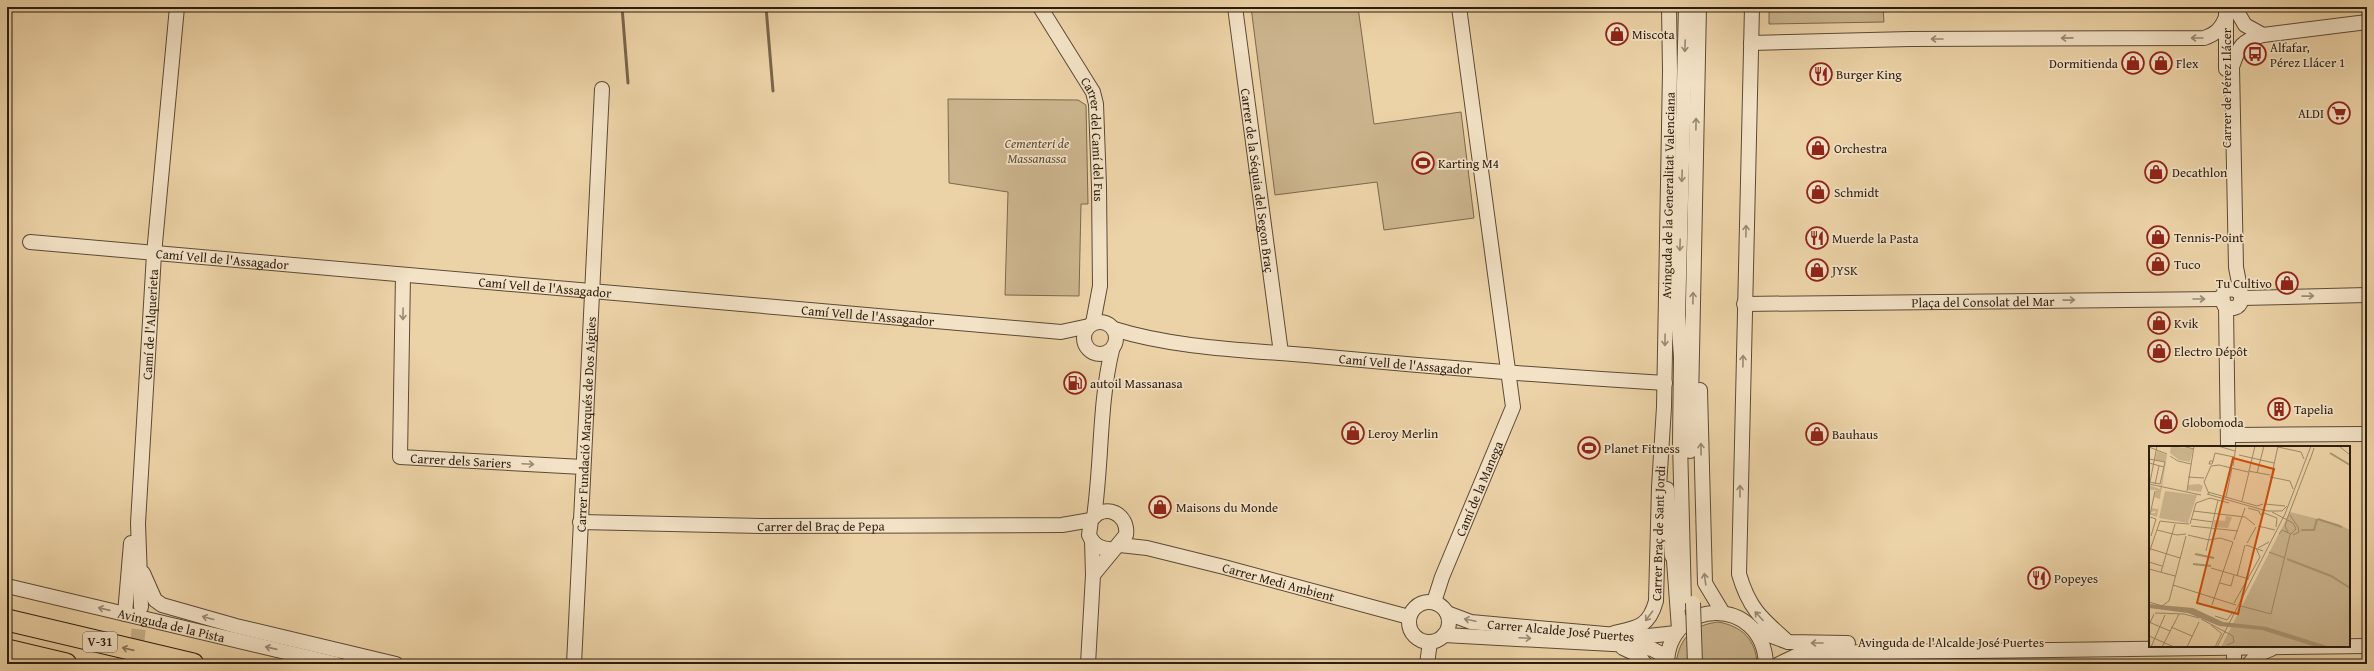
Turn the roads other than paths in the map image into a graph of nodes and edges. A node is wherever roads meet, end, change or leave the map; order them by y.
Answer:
1 (177, 7) edge
2 (1040, 7) edge
3 (1235, 7) edge
4 (1459, 7) edge
5 (1669, 7) edge
6 (1678, 7) edge
7 (1686, 7) edge
8 (1699, 7) edge
9 (1752, 7) edge
10 (2231, 10) edge
11 (2367, 22) edge
12 (2263, 35) junction
13 (1751, 43) junction
14 (2232, 67) junction
15 (1670, 71) junction
16 (602, 89) dead end
17 (1688, 206) junction
18 (30, 242) dead end
19 (154, 254) junction
20 (403, 275) junction
21 (1100, 286) junction
22 (593, 291) junction
23 (2367, 295) edge
24 (2232, 299) junction
25 (1744, 304) junction
26 (1678, 315) junction
27 (1692, 316) junction
28 (1091, 325) junction
29 (1112, 327) junction
30 (1061, 332) junction
31 (1148, 340) junction
32 (1088, 348) junction
33 (1112, 348) junction
34 (1281, 353) junction
35 (1509, 374) junction
36 (1105, 380) junction
37 (1665, 383) junction
38 (1664, 407) junction
39 (2367, 434) edge
40 (2236, 441) edge
41 (2228, 446) edge
42 (583, 467) junction
43 (1099, 482) junction
44 (1112, 511) junction
45 (1093, 518) junction
46 (580, 522) junction
47 (138, 523) junction
48 (1062, 526) junction
49 (1127, 530) junction
50 (1090, 538) junction
51 (1117, 547) junction
52 (1147, 548) junction
53 (139, 563) junction
54 (1673, 568) junction
55 (1093, 575) junction
56 (7, 586) edge
57 (1434, 602) junction
58 (1688, 603) junction
59 (141, 607) tunnel mouth
60 (1447, 613) junction
61 (1723, 613) junction
62 (125, 614) junction
63 (1409, 617) junction
64 (7, 620) edge
65 (236, 626) junction
66 (1755, 630) junction
67 (1678, 631) junction
68 (1614, 633) junction
69 (209, 634) junction
70 (1444, 635) junction
71 (2350, 638) edge
72 (2367, 638) edge
73 (2149, 640) edge
74 (1430, 642) junction
75 (1599, 642) junction
76 (1788, 642) junction
77 (2350, 646) edge
78 (2367, 646) edge
79 (2234, 647) edge
80 (2277, 647) edge
81 (7, 650) edge
82 (308, 650) junction
83 (1811, 654) junction
84 (346, 659) edge
85 (332, 660) edge
86 (1667, 661) edge
87 (66, 664) edge
88 (193, 664) edge
89 (396, 664) edge
90 (574, 664) edge
91 (1088, 664) edge
92 (1427, 664) edge
93 (1645, 664) edge
94 (1687, 664) edge
95 (1696, 664) edge
96 (1766, 664) edge
97 (1780, 664) edge
98 (1794, 664) edge
99 (2234, 664) edge
100 (2249, 664) edge

1 - 19 street, Camí de l'Alquerieta
2 - 21 street, Carrer del Camí del Fus
3 - 34 street, Carrer de la Séquia del Segon Braç
4 - 35 street, Camí de la Manega
5 - 15 street, Avinguda de la Generalitat Valenciana
6 - 15 street
7 -> 17 street
17 -> 8 street
9 - 13 street
10 - 12 street
10 -> 13 street
10 - 14 street
10 - 24 street, Carrer de Pérez Llácer
11 - 12 street, Carrer de Pérez Llácer
12 - 14 street, Carrer de Pérez Llácer
25 -> 13 street
14 - 24 street, Carrer de Pérez Llácer
15 -> 37 street, Avinguda de la Generalitat Valenciana
16 - 22 street, Carrer Fundació Marqués de Dos Aigües
17 -> 26 street
27 -> 17 street
18 - 19 street, Camí Vell de l'Assagador
19 - 20 street, Camí Vell de l'Assagador
19 - 47 street, Camí de l'Alquerieta
20 - 22 street, Camí Vell de l'Assagador
20 -> 42 street, Carrer dels Sariers
21 - 28 street, Carrer del Camí del Fus
21 - 29 street, Carrer del Camí del Fus
22 - 30 street, Camí Vell de l'Assagador
22 - 42 street, Carrer Fundació Marqués de Dos Aigües
24 -> 23 street, Plaça del Consolat del Mar
25 -> 24 street, Plaça del Consolat del Mar
24 - 40 street, Carrer de Pérez Llácer
24 - 41 street, Carrer de Pérez Llácer
76 -> 25 street
26 - 54 street
26 - 58 street
27 - 58 street
61 -> 27 street
28 - 29 street
28 - 30 street, Camí Vell de l'Assagador
28 - 32 street
29 - 31 street, Camí Vell de l'Assagador
29 - 33 street
30 - 32 street, Camí Vell de l'Assagador
31 - 33 street, Camí Vell de l'Assagador
31 - 34 street, Camí Vell de l'Assagador
32 - 33 street
32 - 36 street
33 - 36 street
34 - 35 street, Camí Vell de l'Assagador
35 - 37 street, Camí Vell de l'Assagador
35 - 57 street, Camí de la Manega
36 - 43 street
37 - 38 street, Carrer Braç de Sant Jordi
38 - 54 street
38 -> 68 street, Carrer Braç de Sant Jordi
39 - 40 street
42 - 46 street, Carrer Fundació Marqués de Dos Aigües
43 - 44 street
43 - 45 street
44 - 45 street
44 - 49 street
45 - 48 street, Carrer del Braç de Pepa
45 - 50 street
46 - 48 street, Carrer del Braç de Pepa
46 - 90 street, Carrer Fundació Marqués de Dos Aigües
47 - 53 street, Camí de l'Alquerieta
47 - 62 street, Camí de l'Alquerieta
48 - 50 street, Carrer del Braç de Pepa
49 - 51 street
49 - 52 street, Carrer Medi Ambient
50 - 51 street
50 - 55 street
51 - 52 street, Carrer Medi Ambient
51 - 55 street
52 - 63 street, Carrer Medi Ambient
53 - 59 street, Camí de l'Alquerieta
65 -> 53 street, Avinguda de la Pista
54 - 67 street
55 - 91 street
62 -> 56 street, Avinguda de la Pista
57 - 60 street
57 - 63 street
58 - 94 street
58 - 95 street, bridge
68 -> 60 street, Carrer Alcalde José Puertes
60 - 70 street
61 - 66 street, Avinguda de l'Alcalde José Puertes
61 - 67 street
62 - 69 street, Avinguda de la Pista
63 - 74 street
88 -> 64 highway, V-31
65 - 69 street
65 - 82 street, Avinguda de la Pista
66 - 76 street, Avinguda de l'Alcalde José Puertes
66 - 96 street
67 - 68 street, Carrer Alcalde José Puertes
67 - 86 street
82 -> 69 street, Avinguda de la Pista
70 - 74 street
70 -> 75 street, Carrer Alcalde José Puertes
71 - 72 street
73 -> 76 street, Avinguda de l'Alcalde José Puertes
74 - 92 street
75 - 86 street, Carrer Alcalde José Puertes
75 - 93 street
77 - 78 street, Avinguda de l'Alcalde José Puertes
79 - 80 street, Avinguda de l'Alcalde José Puertes
79 - 83 street, Avinguda de l'Alcalde José Puertes
79 - 99 street
80 - 100 street
81 - 87 highway
82 - 84 street, Avinguda de la Pista
82 - 85 street
83 - 97 street, Avinguda de l'Alcalde José Puertes
83 - 98 street
84 - 85 street
84 - 89 street, Avinguda de la Pista

